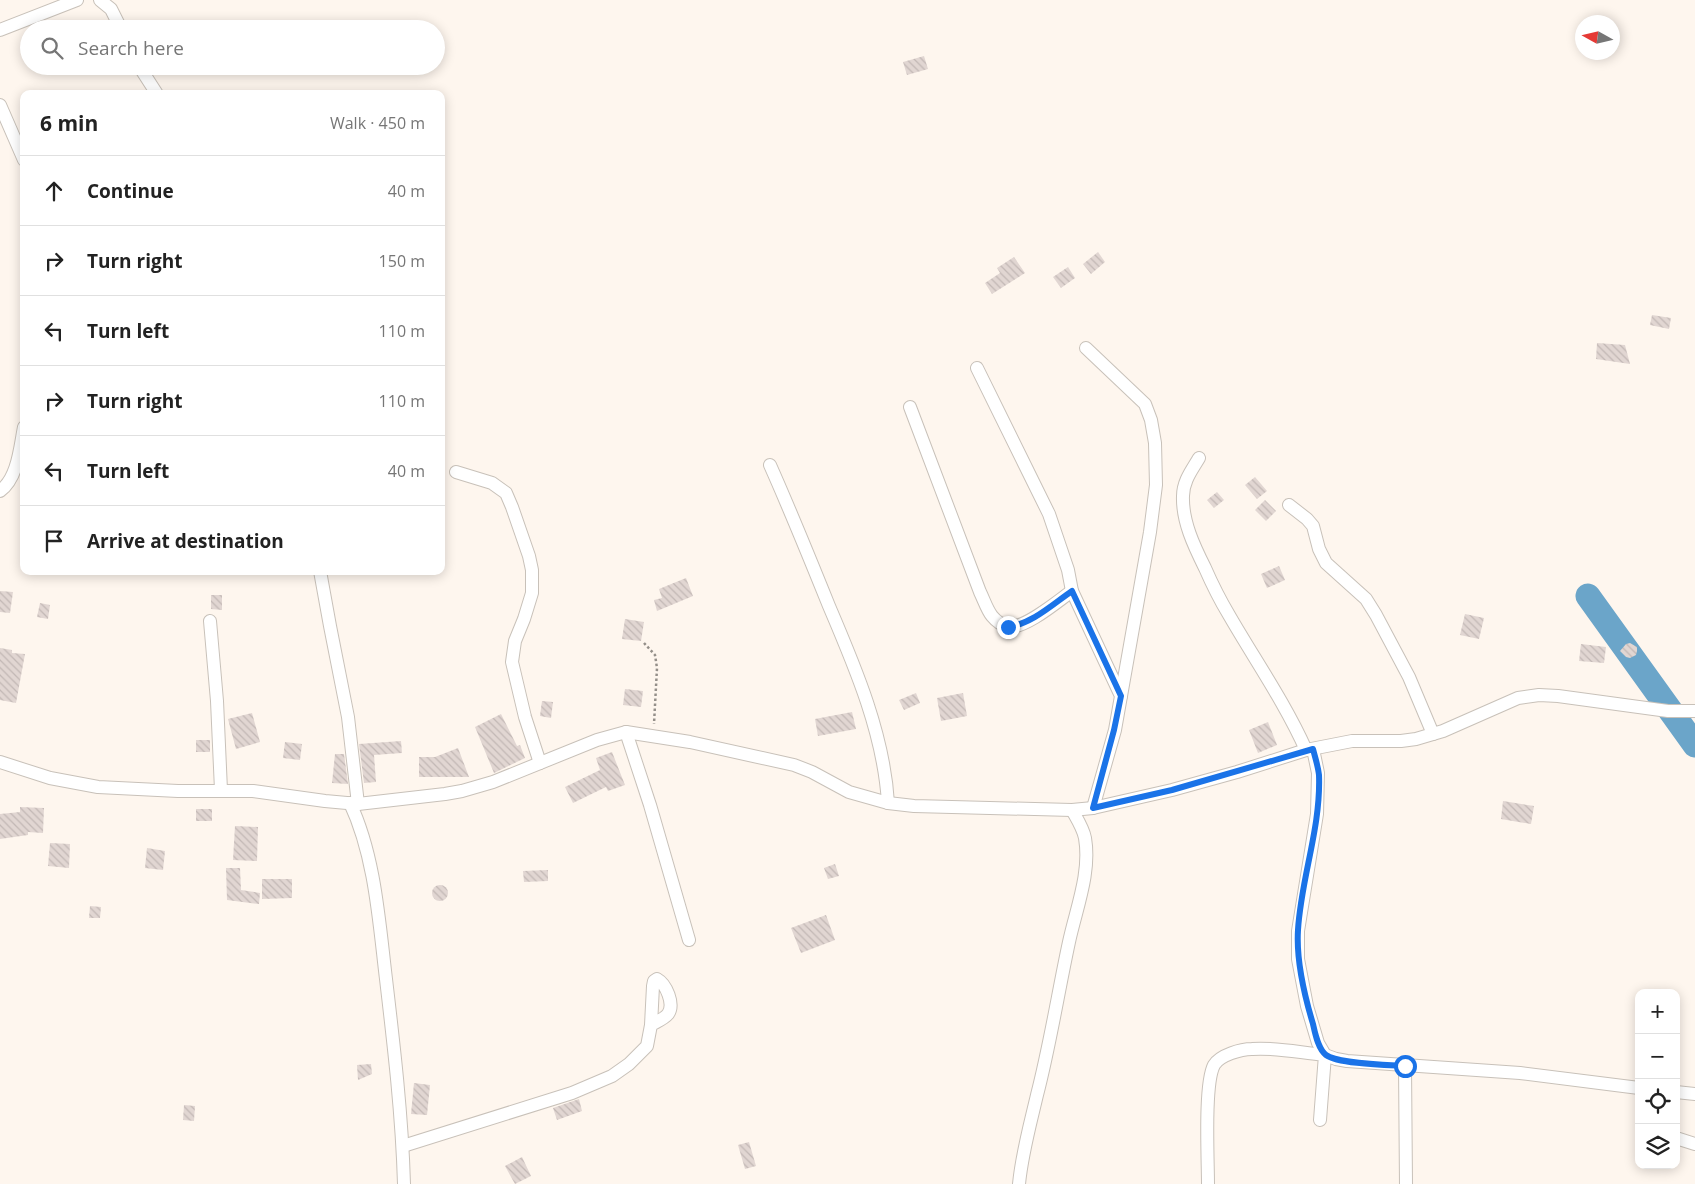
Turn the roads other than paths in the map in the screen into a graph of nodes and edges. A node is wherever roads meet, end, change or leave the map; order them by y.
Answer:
1 (77, 0) edge
2 (100, 0) edge
3 (26, 20) edge
4 (116, 20) edge
5 (20, 22) edge
6 (0, 30) edge
7 (145, 75) edge
8 (154, 90) edge
9 (0, 105) edge
10 (20, 151) edge
11 (1086, 348) dead end
12 (977, 368) dead end
13 (910, 407) dead end
14 (20, 444) edge
15 (1199, 458) dead end
16 (770, 465) dead end
17 (456, 472) dead end
18 (0, 491) edge
19 (1288, 504) dead end
20 (321, 575) edge
21 (1072, 591) junction
22 (210, 621) dead end
23 (1121, 696) junction
24 (1695, 711) edge
25 (626, 732) junction
26 (1433, 734) junction
27 (1310, 749) junction
28 (0, 762) edge
29 (540, 762) junction
30 (221, 790) junction
31 (354, 803) junction
32 (888, 803) junction
33 (1093, 808) junction
34 (1072, 810) junction
35 (689, 940) dead end
36 (651, 1025) dead end
37 (1325, 1055) junction
38 (1405, 1066) junction
39 (1635, 1087) edge
40 (1680, 1092) edge
41 (1695, 1094) edge
42 (1320, 1120) dead end
43 (1680, 1139) edge
44 (1695, 1144) edge
45 (403, 1146) junction
46 (404, 1184) edge
47 (1019, 1184) edge
48 (1208, 1184) edge
49 (1406, 1184) edge

1 - 3 street
2 - 4 street
5 - 6 street
7 - 8 street
9 - 10 street
11 - 23 street
12 - 21 street
13 - 21 street
14 - 18 street
15 - 27 street
16 - 32 street
17 - 29 street
19 - 26 street
20 - 31 street
21 - 23 street
22 - 30 street
23 - 33 street
24 - 26 street
25 - 29 street
25 - 32 street
25 - 35 street
26 - 27 street
27 - 33 street
27 - 37 street
28 - 30 street
29 - 31 street
30 - 31 street
31 - 45 street
32 - 34 street
33 - 34 street
34 - 47 street
36 - 45 street
37 - 38 street
37 - 42 street
37 - 48 street
38 - 39 street
38 - 49 street
40 - 41 street
43 - 44 street
45 - 46 street

